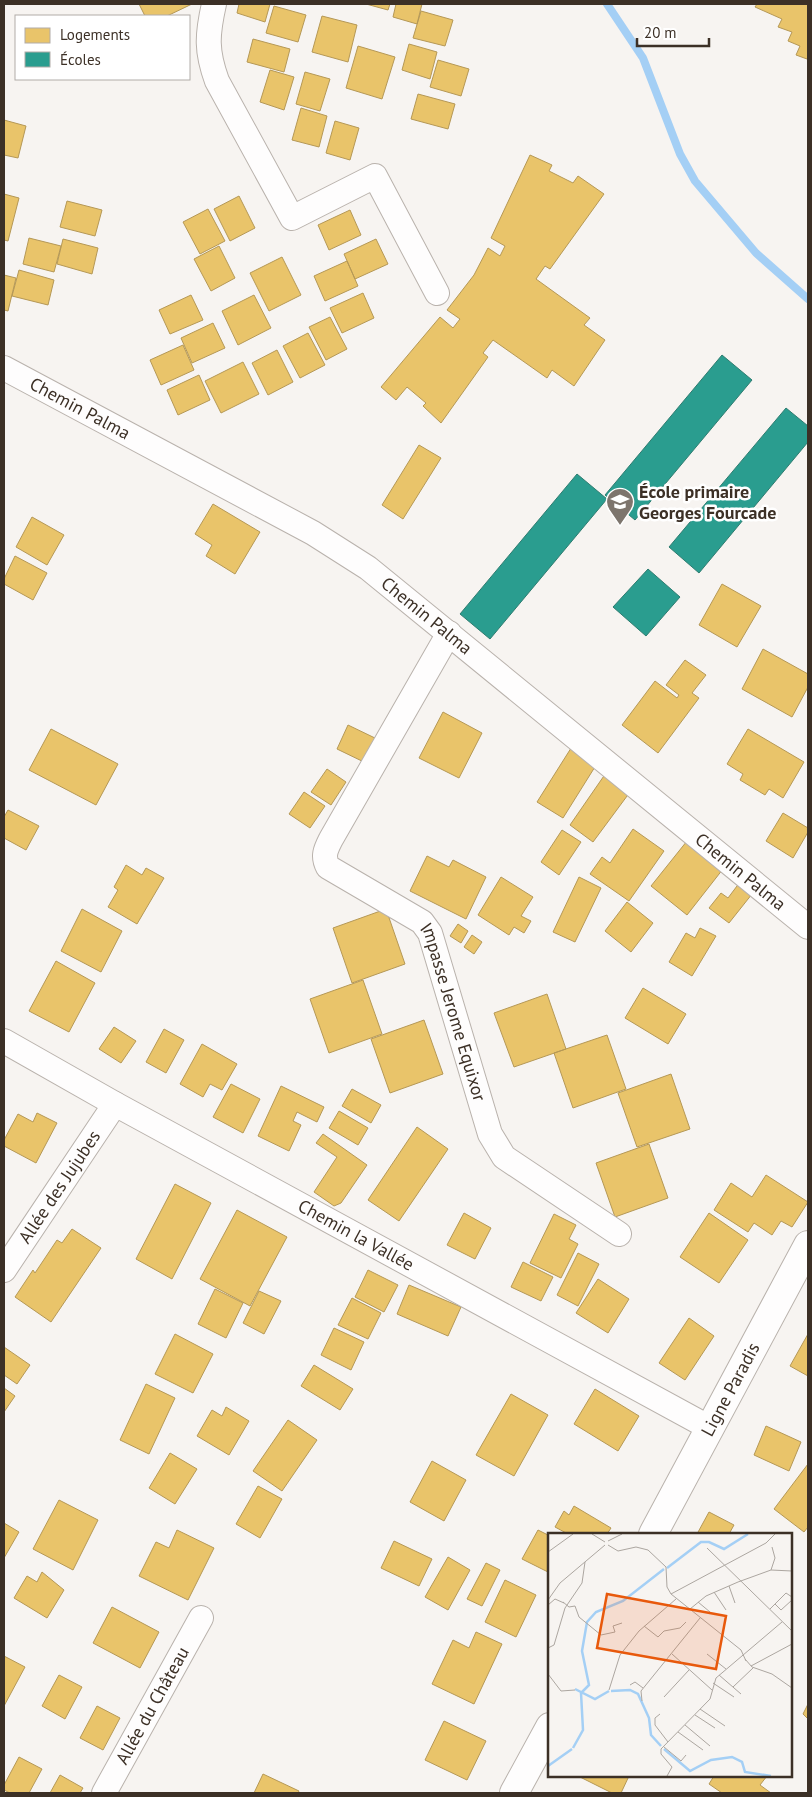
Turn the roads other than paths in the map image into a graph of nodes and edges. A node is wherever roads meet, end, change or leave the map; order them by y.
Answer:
1 (214, 4) edge
2 (437, 293) dead end
3 (4, 368) edge
4 (449, 633) junction
5 (808, 927) edge
6 (4, 1041) edge
7 (115, 1104) junction
8 (619, 1234) dead end
9 (806, 1254) edge
10 (4, 1270) edge
11 (710, 1428) junction
12 (653, 1533) edge
13 (201, 1618) dead end
14 (548, 1731) edge
15 (104, 1793) edge
16 (514, 1793) edge

1 - 2 street
3 - 4 street, Chemin Palma
4 - 5 street, Chemin Palma
4 - 8 street, Impasse Jerome Equixor
6 - 7 street, Chemin la Vallée
7 - 10 street, Allée des Jujubes
7 - 11 street, Chemin la Vallée
9 - 11 main road, Ligne Paradis
11 - 12 main road, Ligne Paradis
13 - 15 street, Allée du Château
14 - 16 main road

